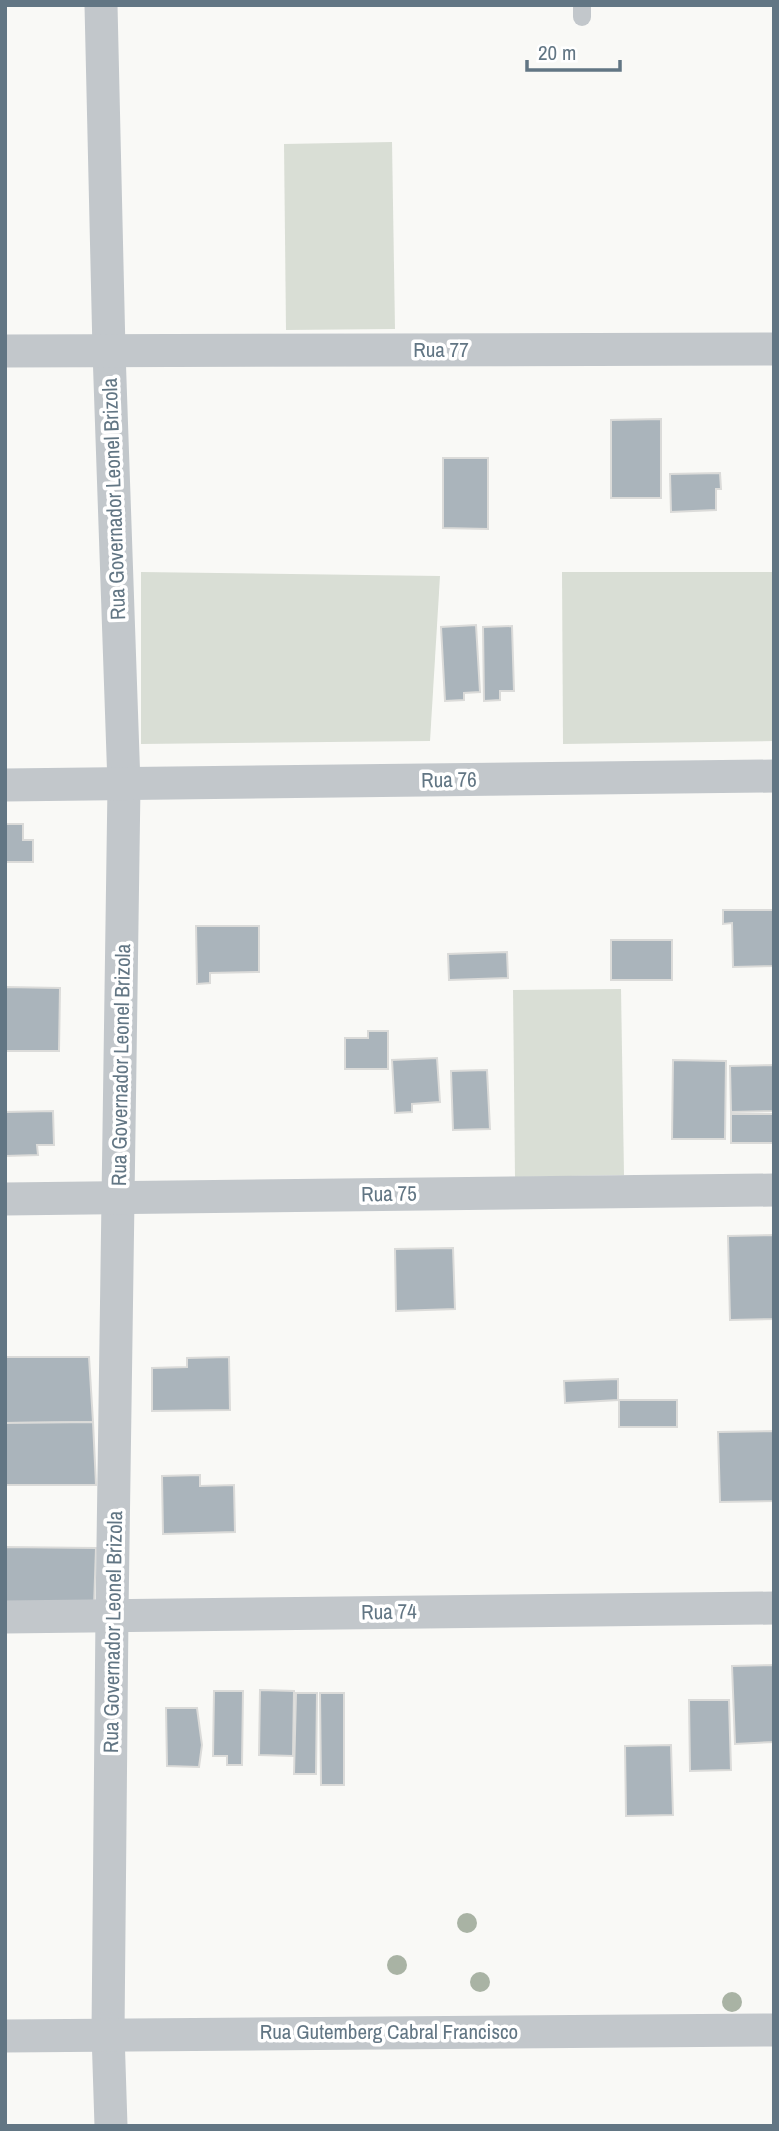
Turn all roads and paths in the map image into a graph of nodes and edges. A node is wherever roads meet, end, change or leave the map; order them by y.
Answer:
1 (101, 5) edge
2 (774, 349) edge
3 (5, 351) edge
4 (109, 352) junction
5 (774, 776) edge
6 (5, 785) edge
7 (124, 785) junction
8 (774, 1189) edge
9 (120, 1198) junction
10 (5, 1199) edge
11 (774, 1608) edge
12 (112, 1614) junction
13 (5, 1617) edge
14 (774, 2030) edge
15 (108, 2033) junction
16 (5, 2036) edge
17 (111, 2126) edge

1 - 4 street, Rua Governador Leonel Brizola
2 - 4 street, Rua 77
3 - 4 street, Rua 77
4 - 7 street, Rua Governador Leonel Brizola
5 - 7 street, Rua 76
6 - 7 street, Rua 76
7 - 9 street, Rua Governador Leonel Brizola
8 - 9 street, Rua 75
9 - 10 street, Rua 75
9 - 12 street, Rua Governador Leonel Brizola
11 - 12 street, Rua 74
12 - 13 street, Rua 74
12 - 15 street, Rua Governador Leonel Brizola
14 - 15 street, Rua Gutemberg Cabral Francisco
15 - 16 street, Rua Gutemberg Cabral Francisco
15 - 17 street, Rua Governador Leonel Brizola

